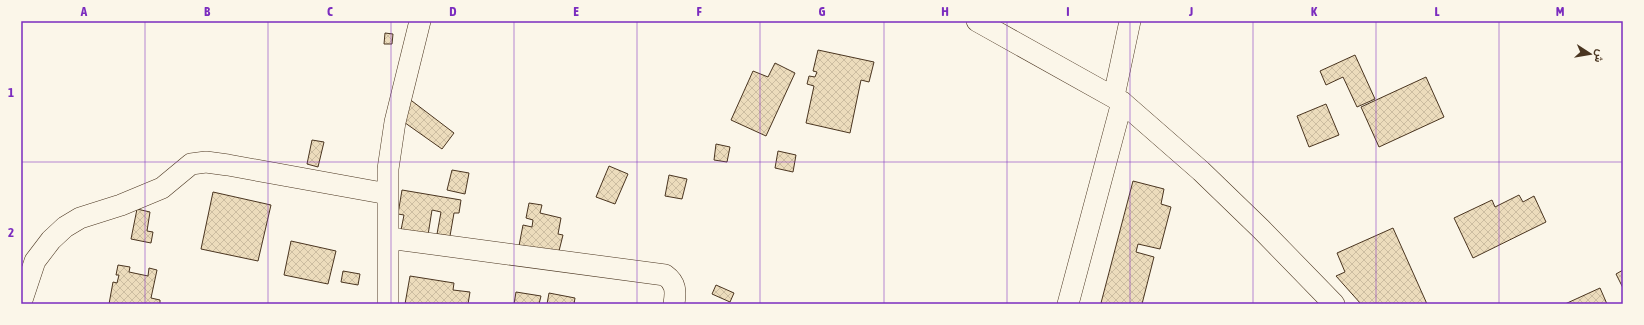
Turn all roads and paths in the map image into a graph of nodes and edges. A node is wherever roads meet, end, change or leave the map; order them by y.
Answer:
1 (420, 21) edge
2 (977, 21) edge
3 (1130, 21) edge
4 (1118, 99) junction
5 (388, 194) junction
6 (388, 238) junction
7 (21, 303) edge
8 (388, 304) edge
9 (674, 304) edge
10 (1068, 304) edge
11 (1334, 304) edge

1 - 5 street
2 - 4 street
3 - 4 street
4 - 10 street
4 - 11 street
5 - 6 street
5 - 7 street
6 - 8 street
6 - 9 street

